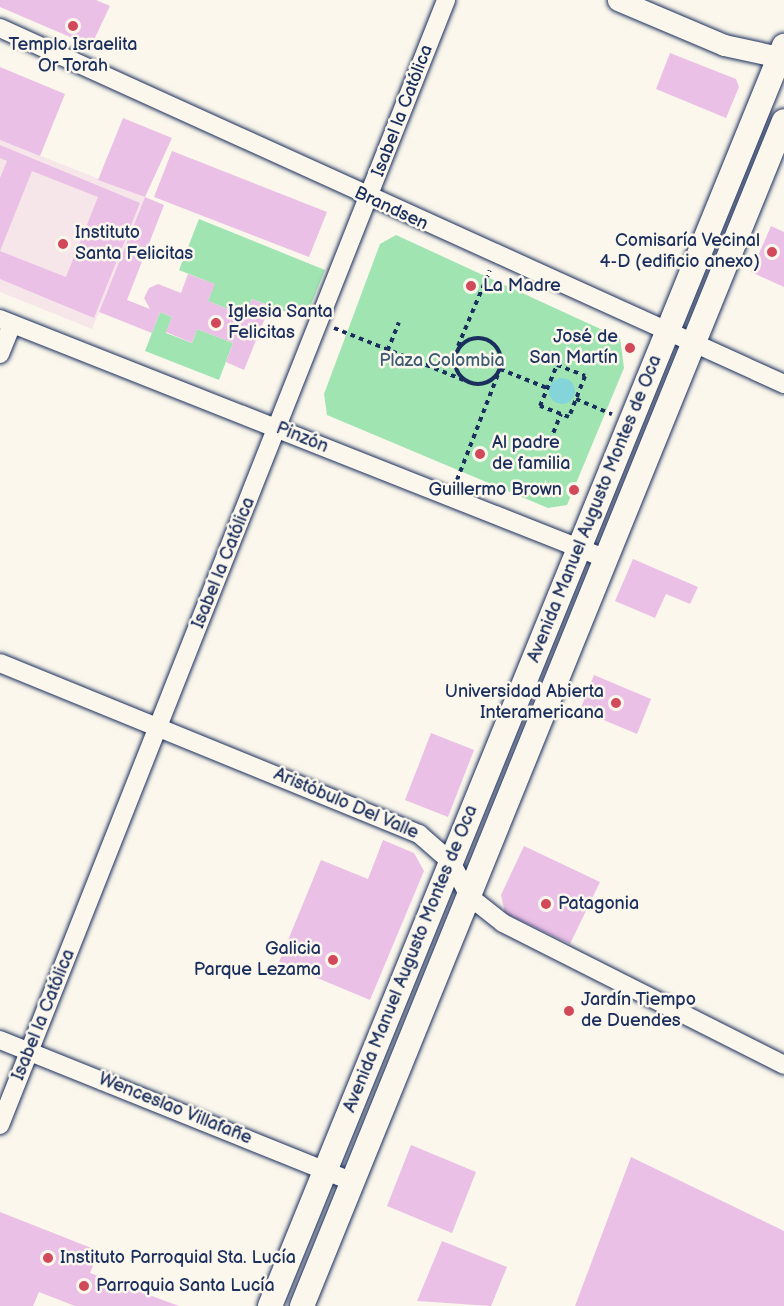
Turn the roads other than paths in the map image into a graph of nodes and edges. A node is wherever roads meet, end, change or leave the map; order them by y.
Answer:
1 (446, 0) edge
2 (618, 0) edge
3 (0, 28) edge
4 (782, 53) edge
5 (784, 121) edge
6 (369, 199) junction
7 (6, 322) edge
8 (667, 333) junction
9 (693, 343) junction
10 (0, 354) edge
11 (784, 384) edge
12 (278, 429) junction
13 (579, 548) junction
14 (604, 558) junction
15 (0, 663) edge
16 (159, 724) junction
17 (451, 862) junction
18 (470, 897) junction
19 (0, 1040) edge
20 (30, 1052) junction
21 (784, 1065) edge
22 (0, 1125) edge
23 (325, 1170) junction
24 (350, 1181) junction
25 (270, 1306) edge
26 (302, 1306) edge

1 - 6 street, Isabel la Católica
2 - 4 street
3 - 6 street, Brandsen
4 - 8 main road, Avenida Manuel Augusto Montes de Oca
5 - 9 main road, Avenida Manuel Augusto Montes de Oca
6 - 8 street, Brandsen
6 - 12 street, Isabel la Católica
7 - 10 street
7 - 12 street, Pinzón
8 - 9 street, Brandsen
8 - 13 main road, Avenida Manuel Augusto Montes de Oca
9 - 11 street, Brandsen
9 - 14 main road, Avenida Manuel Augusto Montes de Oca
12 - 13 street, Pinzón
12 - 16 street, Isabel la Católica
13 - 14 street, Pinzón
13 - 17 main road, Avenida Manuel Augusto Montes de Oca
14 - 18 main road, Avenida Manuel Augusto Montes de Oca
15 - 16 street, Aristóbulo Del Valle
16 - 17 street, Aristóbulo Del Valle
16 - 20 street, Isabel la Católica
17 - 18 street, Aristóbulo Del Valle
17 - 23 main road, Avenida Manuel Augusto Montes de Oca
18 - 21 street, Aristóbulo Del Valle
18 - 24 main road, Avenida Manuel Augusto Montes de Oca
19 - 20 street, Wenceslao Villafañe
20 - 22 street, Isabel la Católica
20 - 23 street, Wenceslao Villafañe
23 - 24 street, Wenceslao Villafañe
23 - 25 main road, Avenida Manuel Augusto Montes de Oca
24 - 26 main road, Avenida Manuel Augusto Montes de Oca

